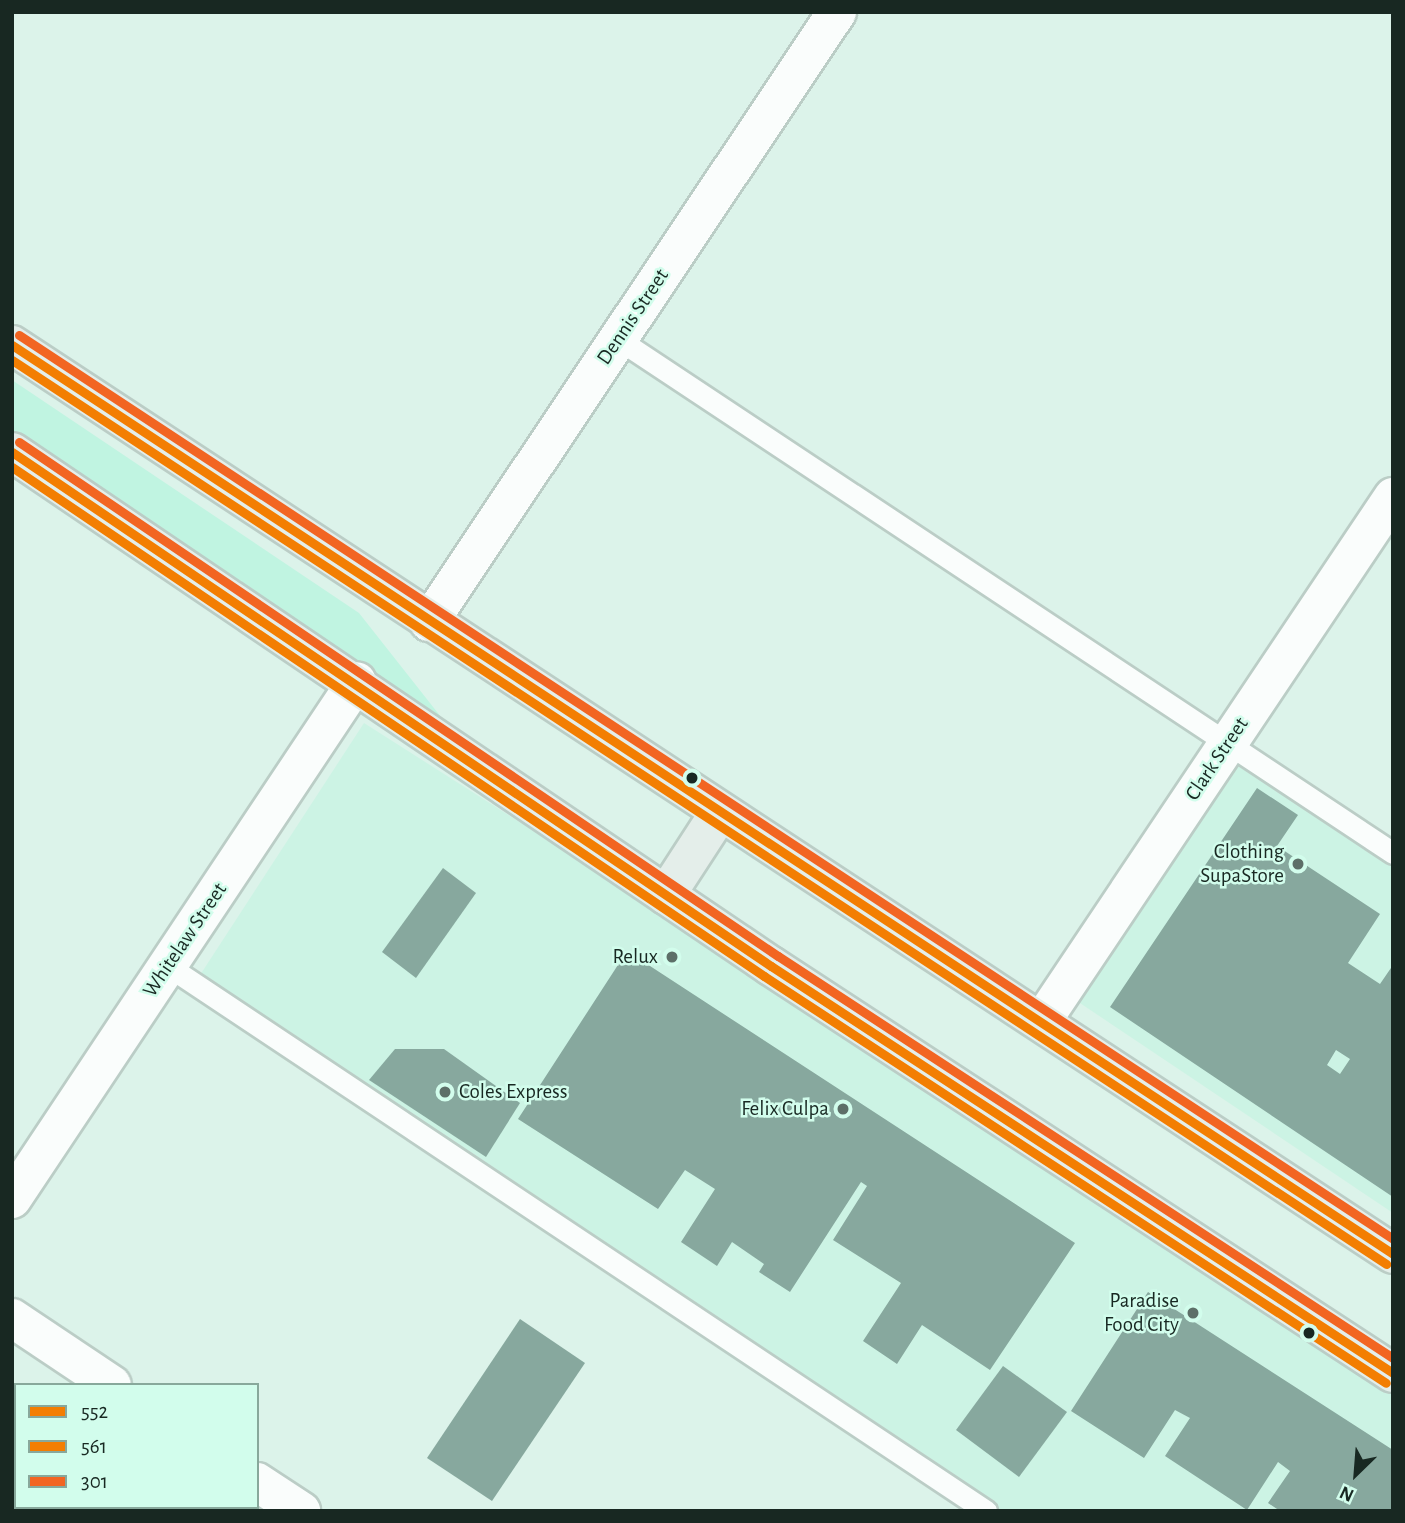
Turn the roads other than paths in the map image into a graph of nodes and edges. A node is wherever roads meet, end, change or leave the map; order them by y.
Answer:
1 (837, 12) edge
2 (618, 339) junction
3 (12, 345) edge
4 (12, 452) edge
5 (1393, 497) edge
6 (429, 622) junction
7 (357, 681) junction
8 (1227, 744) junction
9 (720, 812) junction
10 (1393, 853) edge
11 (666, 895) junction
12 (168, 967) junction
13 (1042, 1021) junction
14 (12, 1199) edge
15 (1393, 1254) edge
16 (12, 1318) edge
17 (1393, 1373) edge
18 (109, 1383) edge
19 (259, 1483) edge
20 (301, 1511) edge
21 (986, 1511) edge

1 - 2 street, Dennis Street
2 - 6 street, Dennis Street
2 - 8 lane
3 - 6 main road
4 - 7 main road
5 - 8 street, Clark Street
6 - 9 main road
7 - 11 main road
7 - 12 street, Whitelaw Street
8 - 10 lane
8 - 13 street, Clark Street
9 - 11 main road
9 - 13 main road
11 - 17 main road
12 - 14 street, Whitelaw Street
12 - 21 lane
13 - 15 main road
16 - 18 street
19 - 20 street

